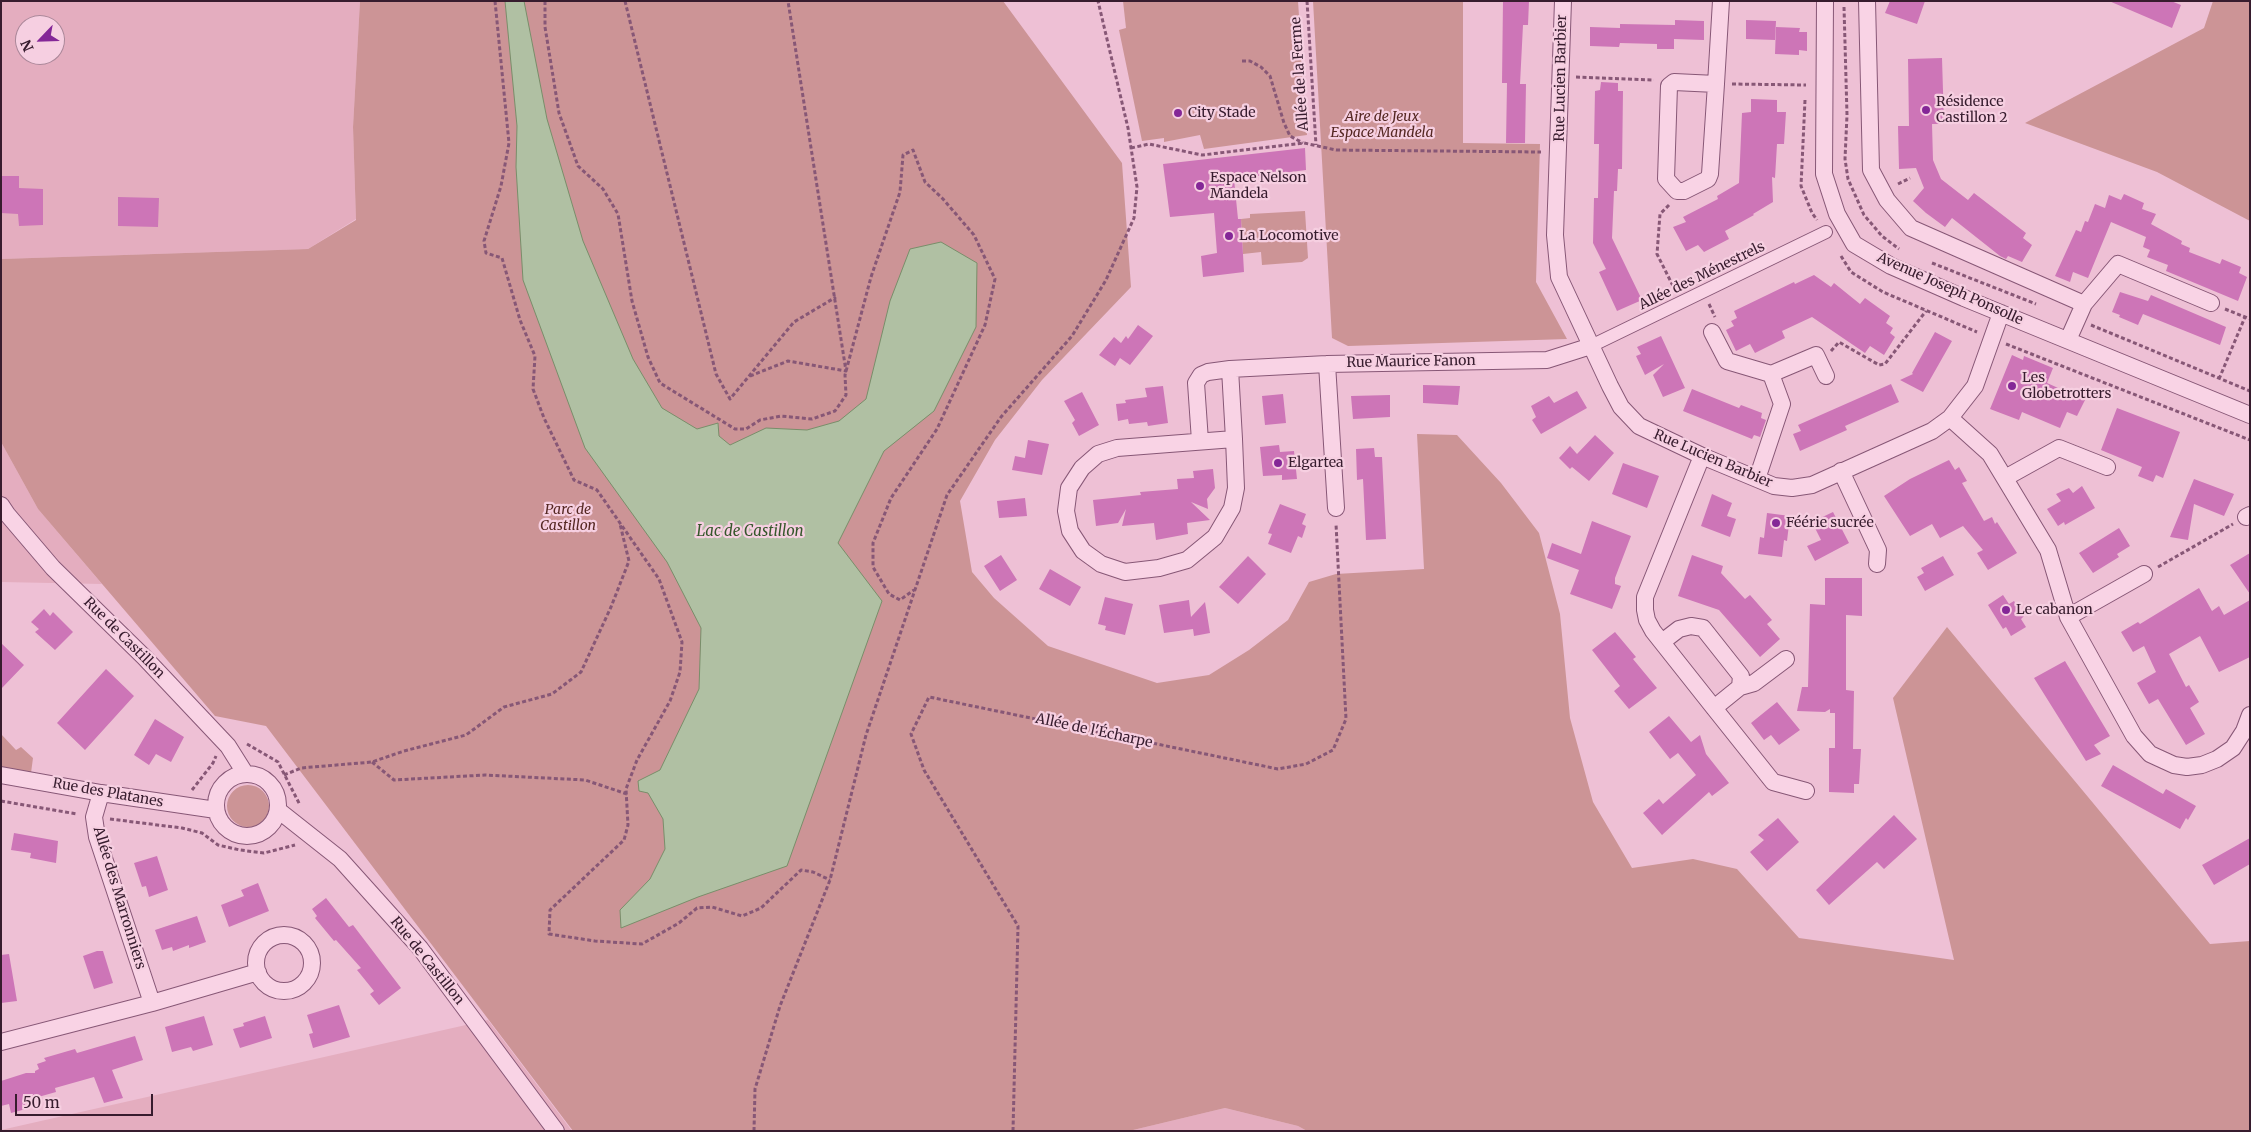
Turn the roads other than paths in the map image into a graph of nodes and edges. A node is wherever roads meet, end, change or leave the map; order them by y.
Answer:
1 (1563, 1) edge
2 (1721, 1) edge
3 (1825, 1) edge
4 (1867, 1) edge
5 (1716, 84) junction
6 (1826, 232) road end
7 (2211, 303) road end
8 (2084, 304) junction
9 (2001, 313) junction
10 (1712, 332) road end
11 (2068, 340) junction
12 (1591, 346) junction
13 (1327, 364) junction
14 (1230, 369) junction
15 (1823, 369) road end
16 (1771, 374) junction
17 (2250, 415) edge
18 (1950, 418) junction
19 (1234, 439) junction
20 (1200, 441) junction
21 (1702, 456) junction
22 (2107, 467) dead end
23 (1842, 471) junction
24 (2005, 478) junction
25 (1756, 479) junction
26 (1, 505) edge
27 (1336, 508) road end
28 (1877, 564) dead end
29 (2144, 574) road end
30 (2068, 617) junction
31 (1662, 642) junction
32 (1786, 660) dead end
33 (1740, 686) junction
34 (1714, 708) junction
35 (2250, 714) edge
36 (245, 773) junction
37 (1, 775) edge
38 (1806, 791) dead end
39 (101, 793) junction
40 (216, 810) junction
41 (278, 810) junction
42 (258, 972) dead end
43 (152, 1003) junction
44 (1, 1042) edge
45 (556, 1131) edge

1 - 12 street, Rue Lucien Barbier
2 - 5 street
3 - 9 street, Avenue Joseph Ponsolle
4 - 8 street
5 - 5 street
6 - 12 street, Allée des Ménestrels
7 - 8 street
8 - 11 street
9 - 11 street, Avenue Joseph Ponsolle
9 - 18 street, Rue Lucien Barbier
10 - 16 street
11 - 17 street, Avenue Joseph Ponsolle
12 - 13 street, Rue Maurice Fanon
12 - 21 street, Rue Lucien Barbier
13 - 14 street, Rue Maurice Fanon
13 - 27 street
14 - 19 street
14 - 20 street, Rue Maurice Fanon
15 - 16 street
16 - 25 street
18 - 23 street, Rue Lucien Barbier
18 - 24 street
19 - 20 street
19 - 20 street
21 - 25 street, Rue Lucien Barbier
21 - 31 street
22 - 24 street
23 - 25 street, Rue Lucien Barbier
23 - 28 street
24 - 30 street
26 - 36 street, Rue de Castillon
29 - 30 street
30 - 35 street
31 - 33 street
31 - 34 street
32 - 33 street
33 - 34 street
34 - 38 street
36 - 40 street
36 - 41 street
37 - 39 street, Rue des Platanes
39 - 40 street, Rue des Platanes
39 - 43 street, Allée des Marronniers
40 - 41 street
41 - 45 street, Rue de Castillon
42 - 43 street
43 - 44 street

